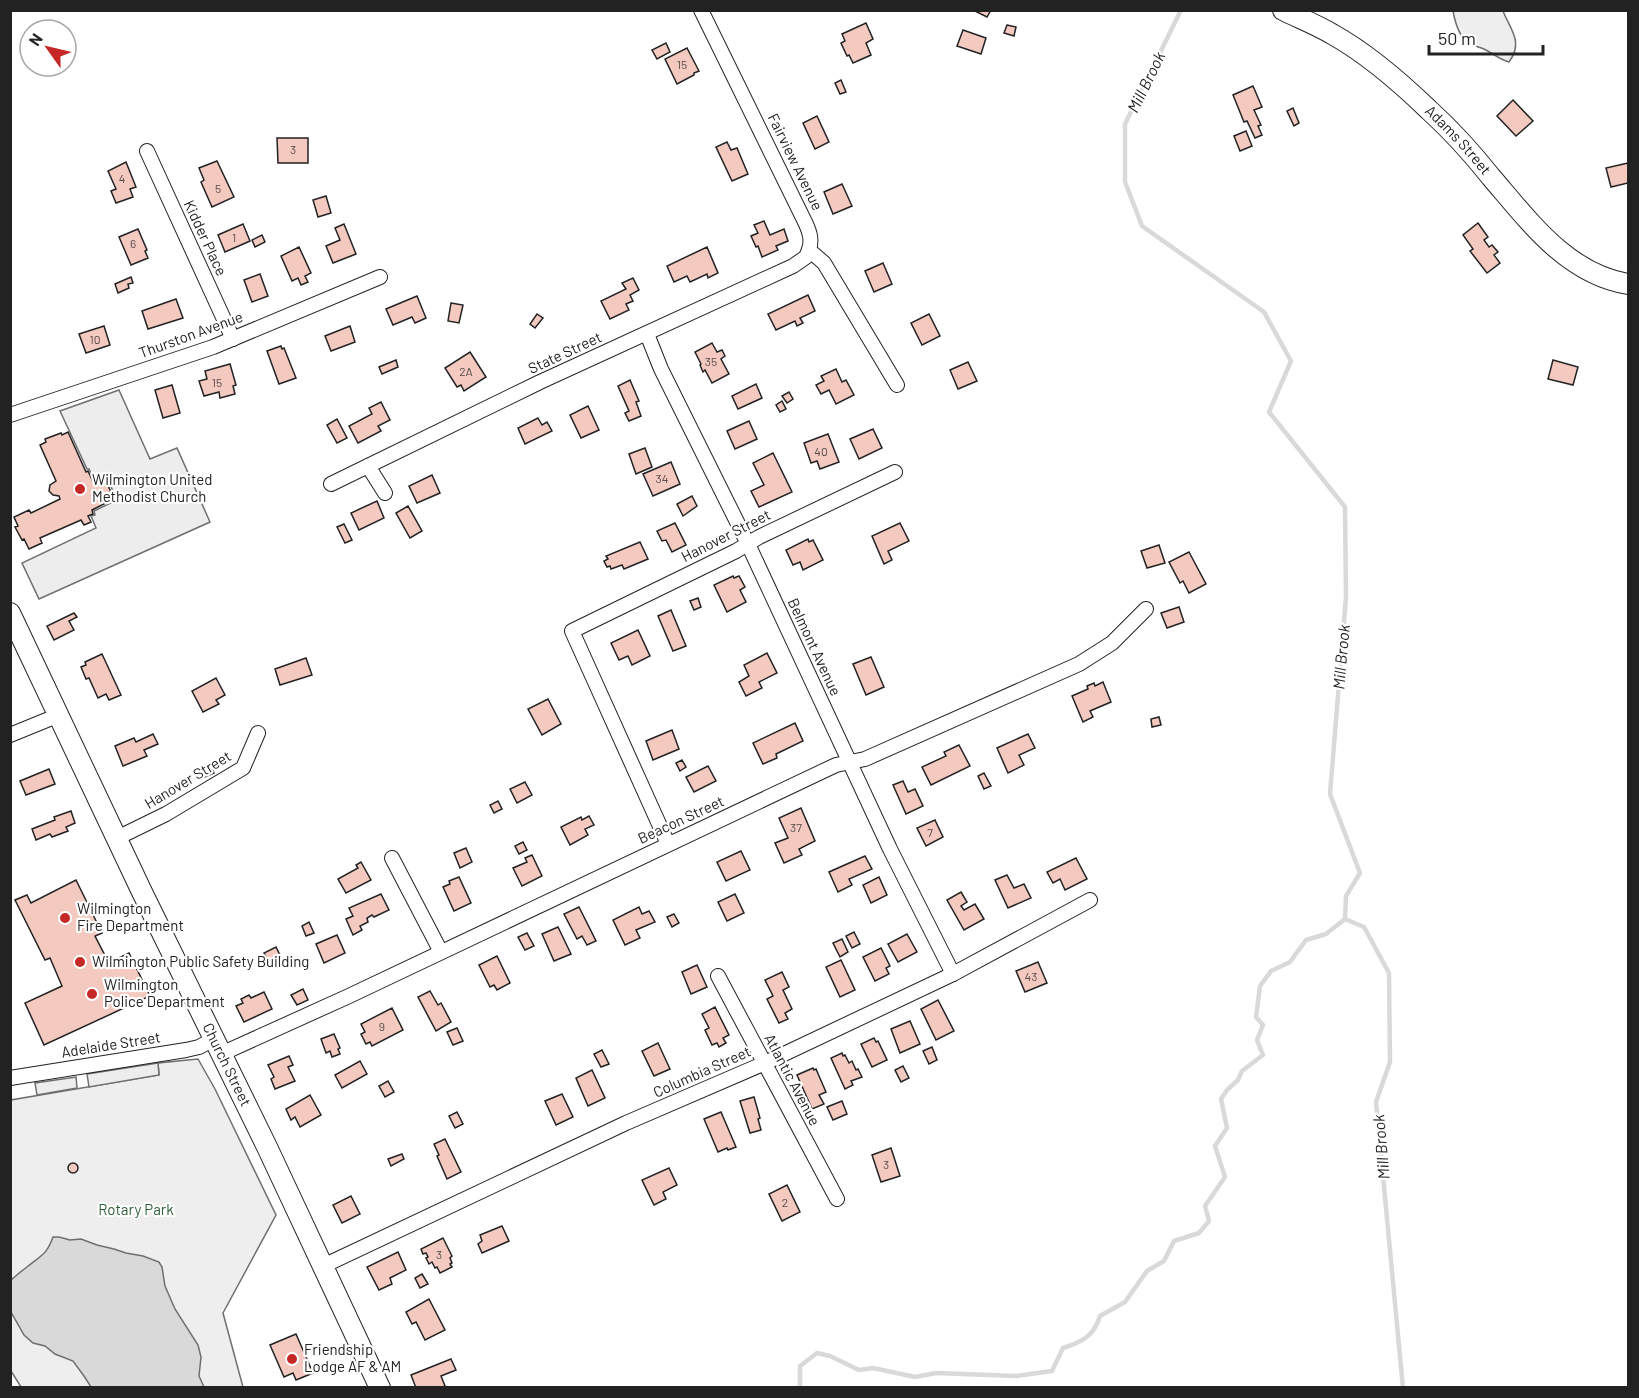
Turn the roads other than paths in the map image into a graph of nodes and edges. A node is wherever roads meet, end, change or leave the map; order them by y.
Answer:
1 (701, 10) edge
2 (1283, 10) edge
3 (147, 151) dead end
4 (809, 250) junction
5 (380, 277) dead end
6 (1624, 283) edge
7 (647, 334) junction
8 (233, 339) junction
9 (897, 385) dead end
10 (10, 415) edge
11 (368, 466) junction
12 (895, 472) dead end
13 (331, 484) dead end
14 (385, 493) dead end
15 (748, 544) junction
16 (1146, 609) dead end
17 (10, 613) edge
18 (59, 715) junction
19 (258, 733) dead end
20 (10, 735) edge
21 (849, 762) junction
22 (117, 838) junction
23 (668, 844) junction
24 (392, 858) dead end
25 (1090, 900) dead end
26 (441, 952) junction
27 (953, 974) junction
28 (718, 976) dead end
29 (218, 1047) junction
30 (765, 1063) junction
31 (10, 1078) edge
32 (837, 1199) dead end
33 (323, 1266) junction
34 (380, 1388) edge

1 - 4 street, Fairview Avenue
2 - 6 main road, Adams Street
3 - 8 street, Kidder Place
4 - 7 street, State Street
4 - 9 street
5 - 8 street, Thurston Avenue
7 - 11 street, State Street
7 - 15 street, Belmont Avenue
8 - 10 street, Thurston Avenue
11 - 13 street, State Street
11 - 14 street
12 - 15 street, Hanover Street
15 - 21 street, Belmont Avenue
15 - 23 street, Hanover Street
16 - 21 street, Beacon Street
17 - 18 main road, Church Street
18 - 20 street
18 - 22 main road, Church Street
19 - 22 street, Hanover Street
21 - 23 street, Beacon Street
21 - 27 street, Belmont Avenue
22 - 29 main road, Church Street
23 - 26 street, Beacon Street
24 - 26 street
25 - 27 street, Columbia Street
26 - 29 street, Beacon Street
27 - 30 street, Columbia Street
28 - 30 street, Atlantic Avenue
29 - 31 street, Adelaide Street
29 - 33 main road, Church Street
30 - 32 street, Atlantic Avenue
30 - 33 street, Columbia Street
33 - 34 main road, Church Street

